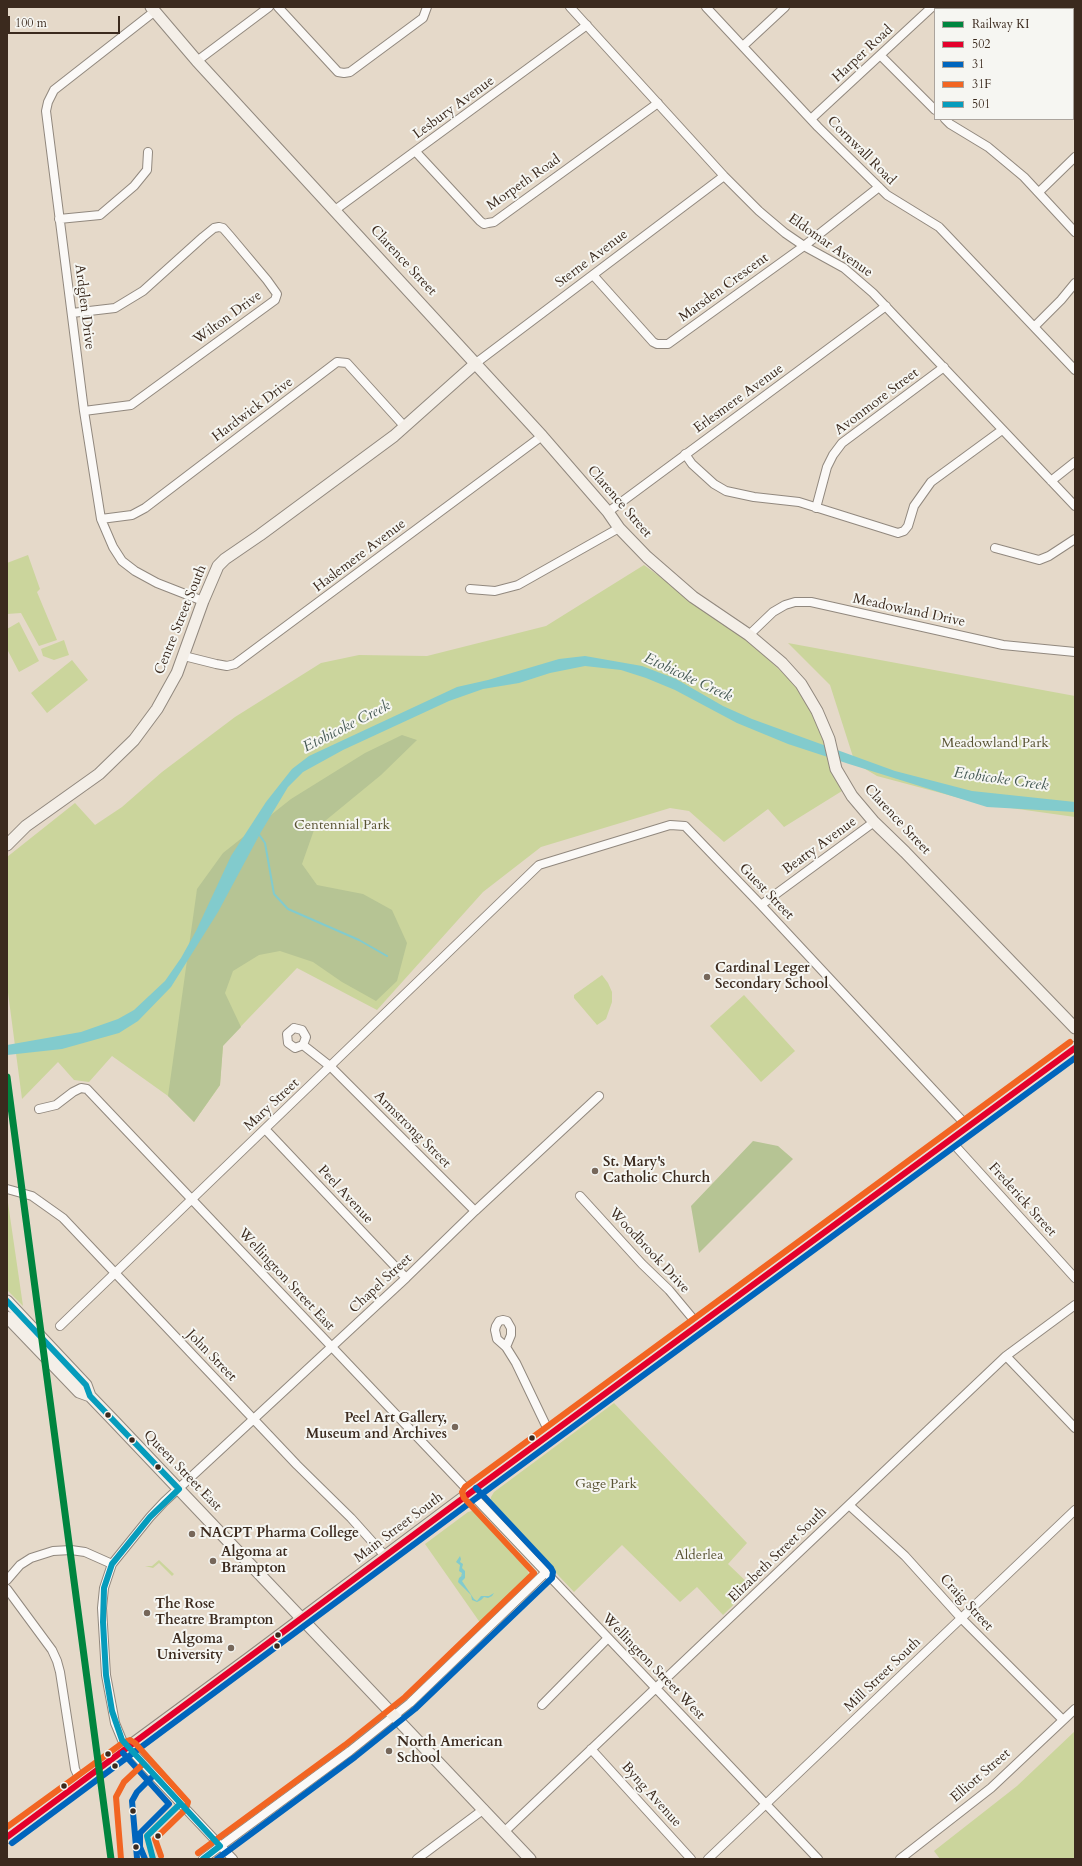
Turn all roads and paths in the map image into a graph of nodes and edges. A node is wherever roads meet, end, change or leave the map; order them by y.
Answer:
1 (268, 7) edge
2 (278, 7) edge
3 (427, 7) edge
4 (570, 7) edge
5 (706, 7) edge
6 (785, 7) edge
7 (932, 7) edge
8 (153, 9) edge
9 (587, 25) junction
10 (743, 46) junction
11 (880, 55) junction
12 (197, 61) junction
13 (658, 103) junction
14 (934, 109) edge
15 (811, 119) junction
16 (946, 120) edge
17 (148, 152) dead end
18 (416, 152) junction
19 (1075, 157) edge
20 (724, 176) junction
21 (879, 187) junction
22 (1039, 192) junction
23 (335, 210) junction
24 (59, 219) junction
25 (1075, 232) edge
26 (804, 246) junction
27 (593, 275) junction
28 (1075, 283) edge
29 (886, 306) junction
30 (72, 313) junction
31 (1034, 326) junction
32 (476, 363) junction
33 (944, 367) junction
34 (1075, 370) edge
35 (84, 411) junction
36 (404, 427) junction
37 (1002, 430) junction
38 (542, 436) junction
39 (685, 454) junction
40 (1075, 462) edge
41 (1051, 481) junction
42 (1075, 506) edge
43 (816, 508) junction
44 (608, 512) junction
45 (101, 520) junction
46 (619, 528) junction
47 (1075, 539) edge
48 (995, 548) dead end
49 (470, 589) dead end
50 (203, 601) junction
51 (749, 634) junction
52 (1075, 652) edge
53 (184, 656) junction
54 (874, 822) junction
55 (7, 845) edge
56 (501, 903) joint
57 (761, 905) junction
58 (1075, 1028) edge
59 (303, 1045) dead end
60 (1075, 1048) edge
61 (331, 1067) junction
62 (599, 1096) dead end
63 (39, 1109) dead end
64 (968, 1127) junction
65 (265, 1129) junction
66 (950, 1140) junction
67 (7, 1189) edge
68 (580, 1196) dead end
69 (191, 1198) junction
70 (475, 1212) junction
71 (114, 1273) junction
72 (406, 1278) junction
73 (1075, 1278) edge
74 (7, 1301) edge
75 (1075, 1305) edge
76 (7, 1317) edge
77 (60, 1326) dead end
78 (699, 1326) junction
79 (506, 1347) dead end
80 (332, 1348) junction
81 (1006, 1356) junction
82 (90, 1396) junction
83 (253, 1418) junction
84 (1075, 1428) edge
85 (550, 1434) junction
86 (179, 1489) junction
87 (470, 1492) junction
88 (848, 1505) junction
89 (1075, 1510) edge
90 (386, 1557) junction
91 (112, 1564) junction
92 (545, 1573) junction
93 (7, 1580) edge
94 (7, 1589) edge
95 (961, 1618) junction
96 (303, 1619) junction
97 (608, 1638) junction
98 (657, 1688) junction
99 (542, 1705) dead end
100 (1075, 1709) edge
101 (394, 1716) junction
102 (1063, 1720) junction
103 (129, 1748) junction
104 (591, 1749) junction
105 (81, 1782) junction
106 (766, 1805) junction
107 (484, 1809) junction
108 (504, 1832) junction
109 (7, 1837) edge
110 (220, 1846) junction
111 (203, 1859) edge
112 (233, 1859) edge
113 (418, 1859) edge
114 (530, 1859) edge
115 (691, 1859) edge
116 (708, 1859) edge
117 (818, 1859) edge
118 (900, 1859) edge

1 - 12 street
2 - 3 street
4 - 9 street, Eldomar Avenue
5 - 10 street, Cornwall Road
6 - 10 street
7 - 11 street, Harper Road
8 - 12 street, Clarence Street
8 - 24 street, Ardglen Drive
9 - 13 street, Eldomar Avenue
9 - 18 street, Lesbury Avenue
10 - 15 street, Cornwall Road
11 - 14 street
11 - 15 street, Harper Road
12 - 23 street, Clarence Street
13 - 18 street, Morpeth Road
13 - 20 street, Eldomar Avenue
15 - 21 street, Cornwall Road
16 - 22 street
17 - 24 street
18 - 23 street, Lesbury Avenue
19 - 22 street
20 - 26 street, Eldomar Avenue
20 - 27 street, Sterne Avenue
21 - 26 street, Marsden Crescent
21 - 31 street, Cornwall Road
22 - 25 street
23 - 32 street, Clarence Street
24 - 30 street, Ardglen Drive
26 - 27 street, Marsden Crescent
26 - 29 street, Eldomar Avenue
27 - 32 street, Sterne Avenue
28 - 31 street
29 - 33 street, Eldomar Avenue
29 - 39 street, Erlesmere Avenue
30 - 35 street, Ardglen Drive
30 - 35 street, Wilton Drive
31 - 34 street, Cornwall Road
32 - 36 street, Centre Street South
32 - 38 street, Clarence Street
33 - 37 street, Eldomar Avenue
33 - 43 street, Avonmore Street
35 - 45 street, Ardglen Drive
36 - 45 street, Hardwick Drive
36 - 50 street, Centre Street South
37 - 41 street, Eldomar Avenue
37 - 43 street
38 - 44 street, Clarence Street
38 - 53 street, Haslemere Avenue
39 - 43 street
39 - 44 street, Erlesmere Avenue
40 - 41 street
41 - 42 street, Eldomar Avenue
44 - 46 street, Clarence Street
45 - 50 street, Ardglen Drive
46 - 49 street
46 - 51 street, Clarence Street
47 - 48 street
50 - 53 street, Centre Street South
51 - 52 street, Meadowland Drive
51 - 54 street, Clarence Street
53 - 55 street, Centre Street South
54 - 57 street, Beatty Avenue
54 - 58 street, Clarence Street
56 - 57 street, Guest Street
56 - 61 street, Mary Street
57 - 64 street, Guest Street
59 - 61 street, Armstrong Street
60 - 64 main road, Main Street South
61 - 65 street, Mary Street
61 - 70 street, Armstrong Street
62 - 70 street, Chapel Street
63 - 69 street, Wellington Street East
64 - 66 main road, Main Street South
65 - 69 street, Mary Street
65 - 72 street, Peel Avenue
66 - 73 street, Frederick Street
66 - 78 main road, Main Street South
67 - 71 street, John Street
68 - 78 street, Woodbrook Drive
69 - 71 street, Mary Street
69 - 80 street, Wellington Street East
70 - 72 street, Chapel Street
71 - 77 street, Mary Street
71 - 83 street, John Street
72 - 80 street, Chapel Street
74 - 82 street, Queen Street East
75 - 81 street, Elizabeth Street South
76 - 82 street, Queen Street East
78 - 85 main road, Main Street South
79 - 85 street
80 - 83 street, Chapel Street
80 - 87 street, Wellington Street East
81 - 84 street
81 - 88 street, Elizabeth Street South
82 - 86 street, Queen Street East
83 - 86 street, Chapel Street
83 - 90 street, John Street
85 - 87 main road, Main Street South
86 - 91 street, Chapel Street
86 - 96 street, Queen Street East
87 - 90 main road, Main Street South
87 - 92 street, Wellington Street West
88 - 95 street, Craig Street
88 - 98 street, Elizabeth Street South
89 - 95 street, Mill Street South
90 - 96 main road, Main Street South
91 - 93 street
91 - 103 street
92 - 97 street, Wellington Street West
92 - 101 street
94 - 105 street
95 - 102 street, Craig Street
95 - 106 street, Mill Street South
96 - 101 street, Queen Street East
96 - 103 main road, Main Street South
97 - 98 street, Wellington Street West
97 - 99 street
98 - 104 street, Elizabeth Street South
98 - 106 street, Wellington Street West
100 - 102 street, Elliott Street
101 - 107 street, Queen Street East
101 - 110 street
102 - 118 street, Elliott Street
103 - 105 main road, Main Street South
103 - 110 street
104 - 108 street, Elizabeth Street South
104 - 115 street, Byng Avenue
105 - 109 main road, Main Street South
106 - 116 street, Mill Street South
106 - 117 street, Wellington Street West
107 - 108 street, Queen Street East
107 - 113 street
108 - 114 street, Queen Street East
110 - 111 street
110 - 112 street

